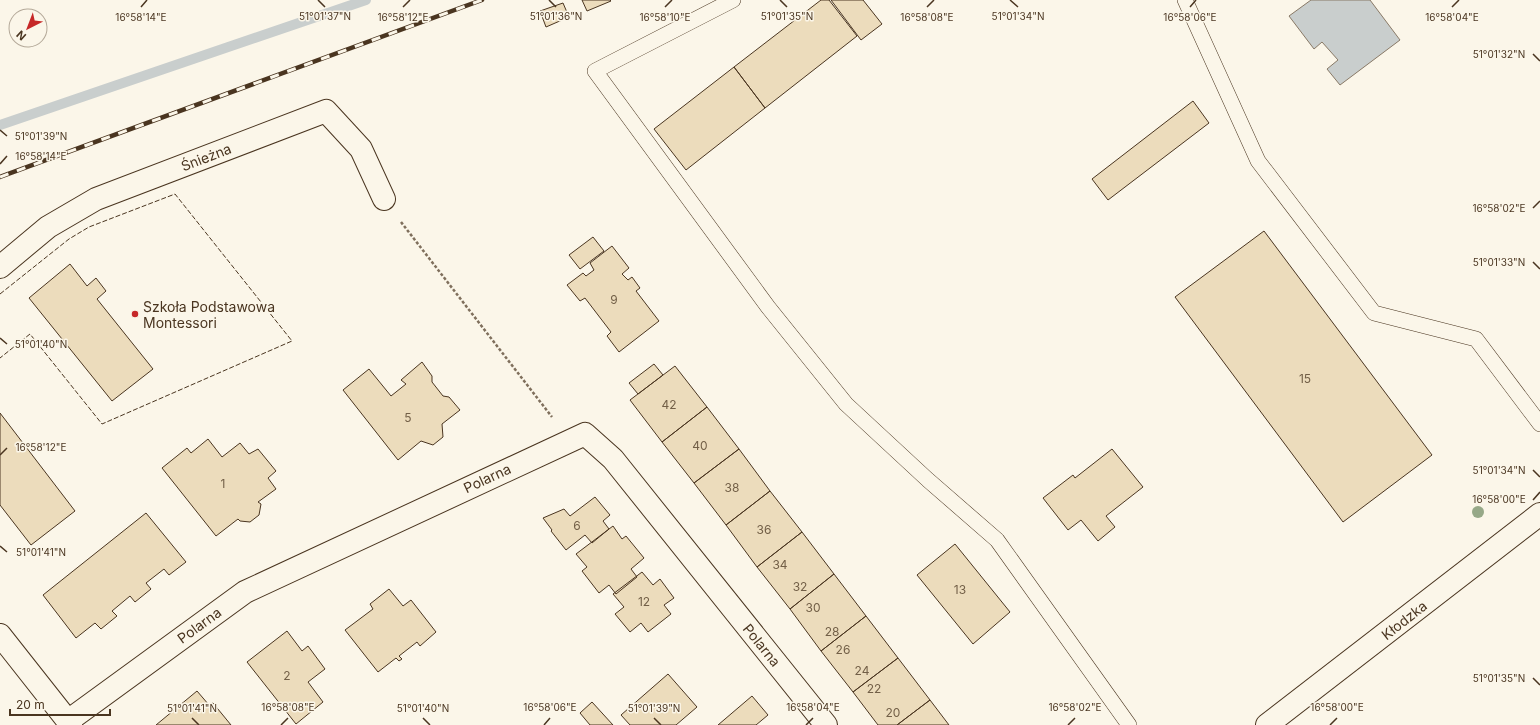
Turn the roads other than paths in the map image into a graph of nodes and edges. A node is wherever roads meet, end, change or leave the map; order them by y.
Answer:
1 (733, 0) edge
2 (1185, 0) edge
3 (384, 199) road end
4 (0, 267) edge
5 (1540, 424) edge
6 (1540, 514) edge
7 (0, 635) edge
8 (70, 723) edge
9 (826, 725) edge
10 (1129, 725) edge
11 (1267, 725) edge

1 - 10 lane
2 - 5 lane
3 - 4 street, Śnieżna
6 - 11 street, Kłodzka
7 - 8 street
8 - 9 street, Polarna

